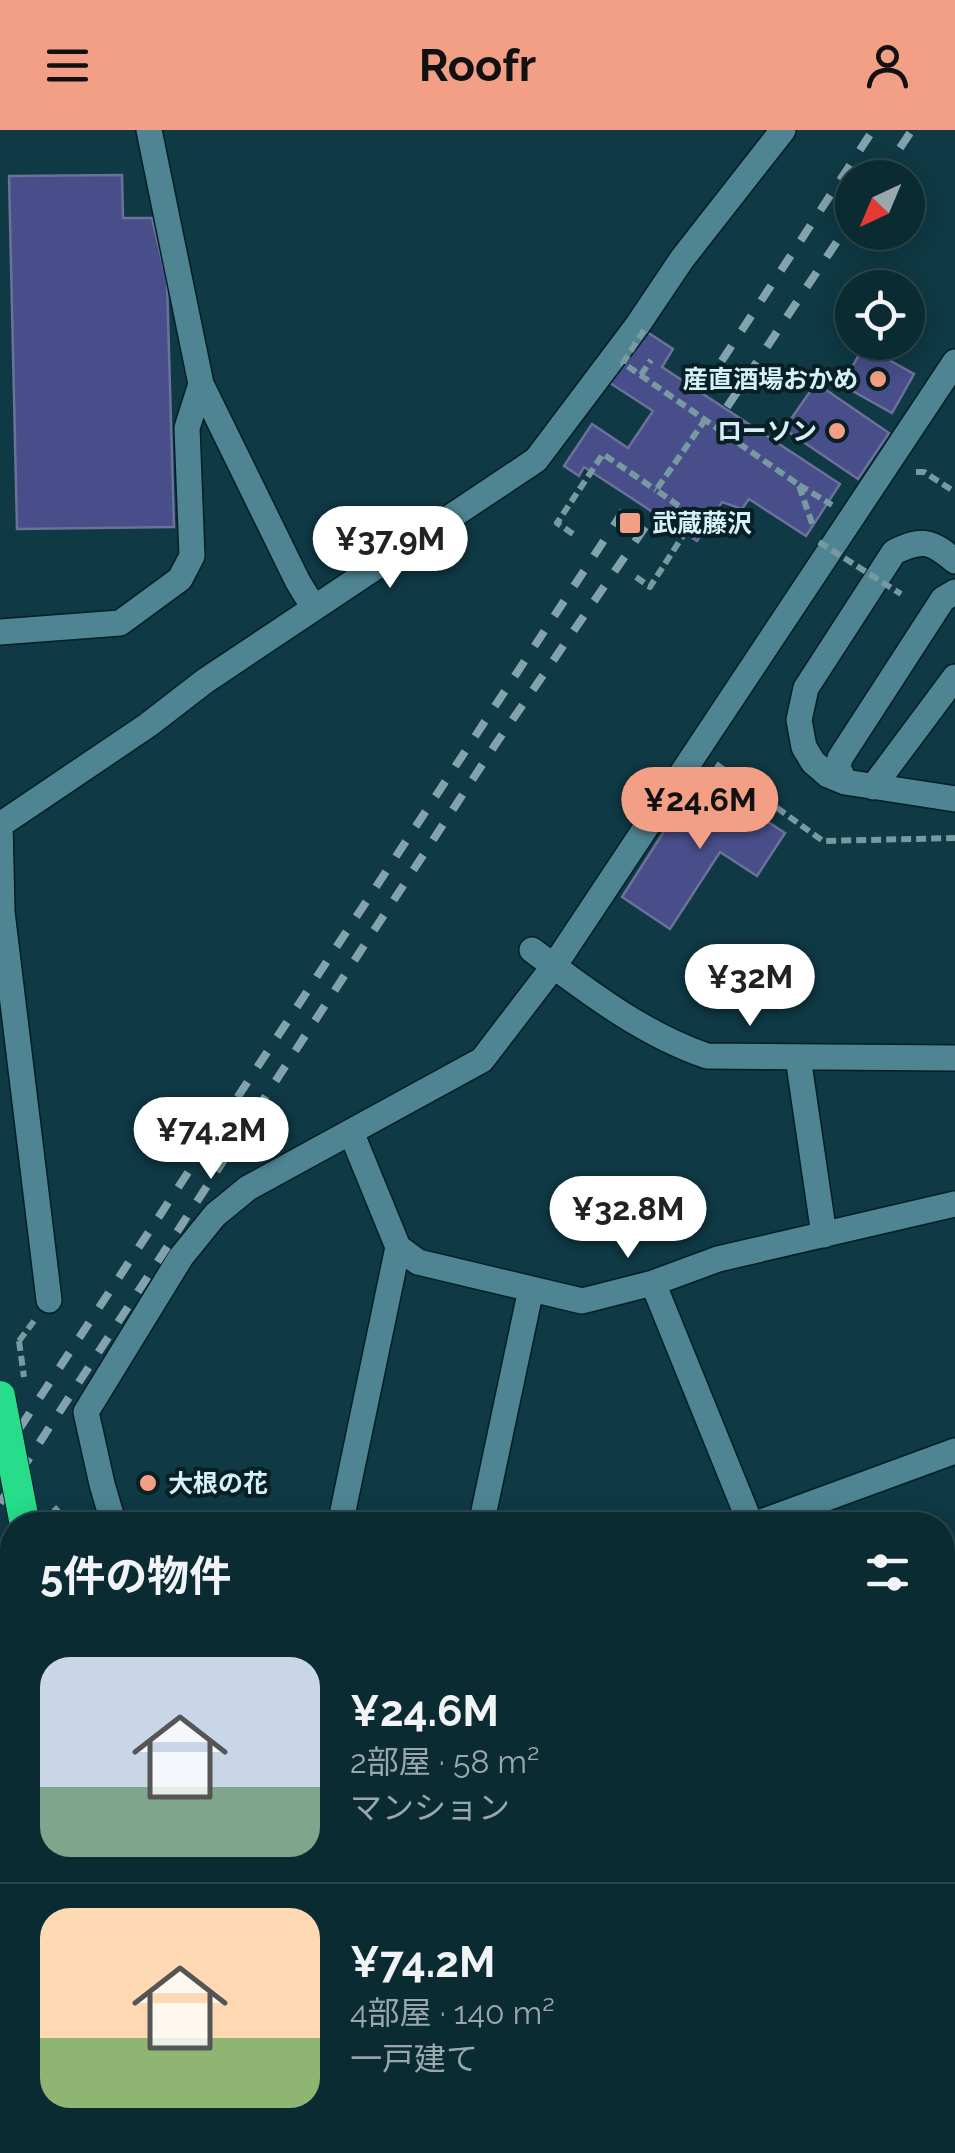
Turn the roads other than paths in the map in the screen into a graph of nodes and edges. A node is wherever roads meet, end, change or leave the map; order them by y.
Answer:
1 (149, 130) edge
2 (783, 130) edge
3 (955, 362) edge
4 (201, 384) junction
5 (955, 560) edge
6 (955, 592) edge
7 (314, 608) junction
8 (0, 632) edge
9 (955, 677) edge
10 (845, 782) junction
11 (873, 787) junction
12 (955, 799) edge
13 (0, 823) edge
14 (532, 950) dead end
15 (554, 966) junction
16 (798, 1057) junction
17 (955, 1058) edge
18 (351, 1132) junction
19 (955, 1204) edge
20 (824, 1235) junction
21 (398, 1246) junction
22 (652, 1283) junction
23 (531, 1289) junction
24 (49, 1300) dead end
25 (0, 1396) edge
26 (955, 1451) edge
27 (22, 1512) edge
28 (111, 1512) edge
29 (343, 1512) edge
30 (484, 1512) edge
31 (747, 1512) edge
32 (788, 1512) edge

1 - 4 street
2 - 7 street
3 - 15 street
4 - 7 street
4 - 8 street
5 - 10 street
6 - 10 street
7 - 13 street
9 - 11 street
10 - 11 street
11 - 12 street
13 - 24 street
14 - 15 street
15 - 16 street
15 - 18 street
16 - 17 street
16 - 20 street
18 - 21 street
18 - 28 street
19 - 20 street
20 - 22 street
21 - 23 street
21 - 29 street
22 - 23 street
22 - 31 street
23 - 30 street
25 - 27 highway, bridge
26 - 32 street

